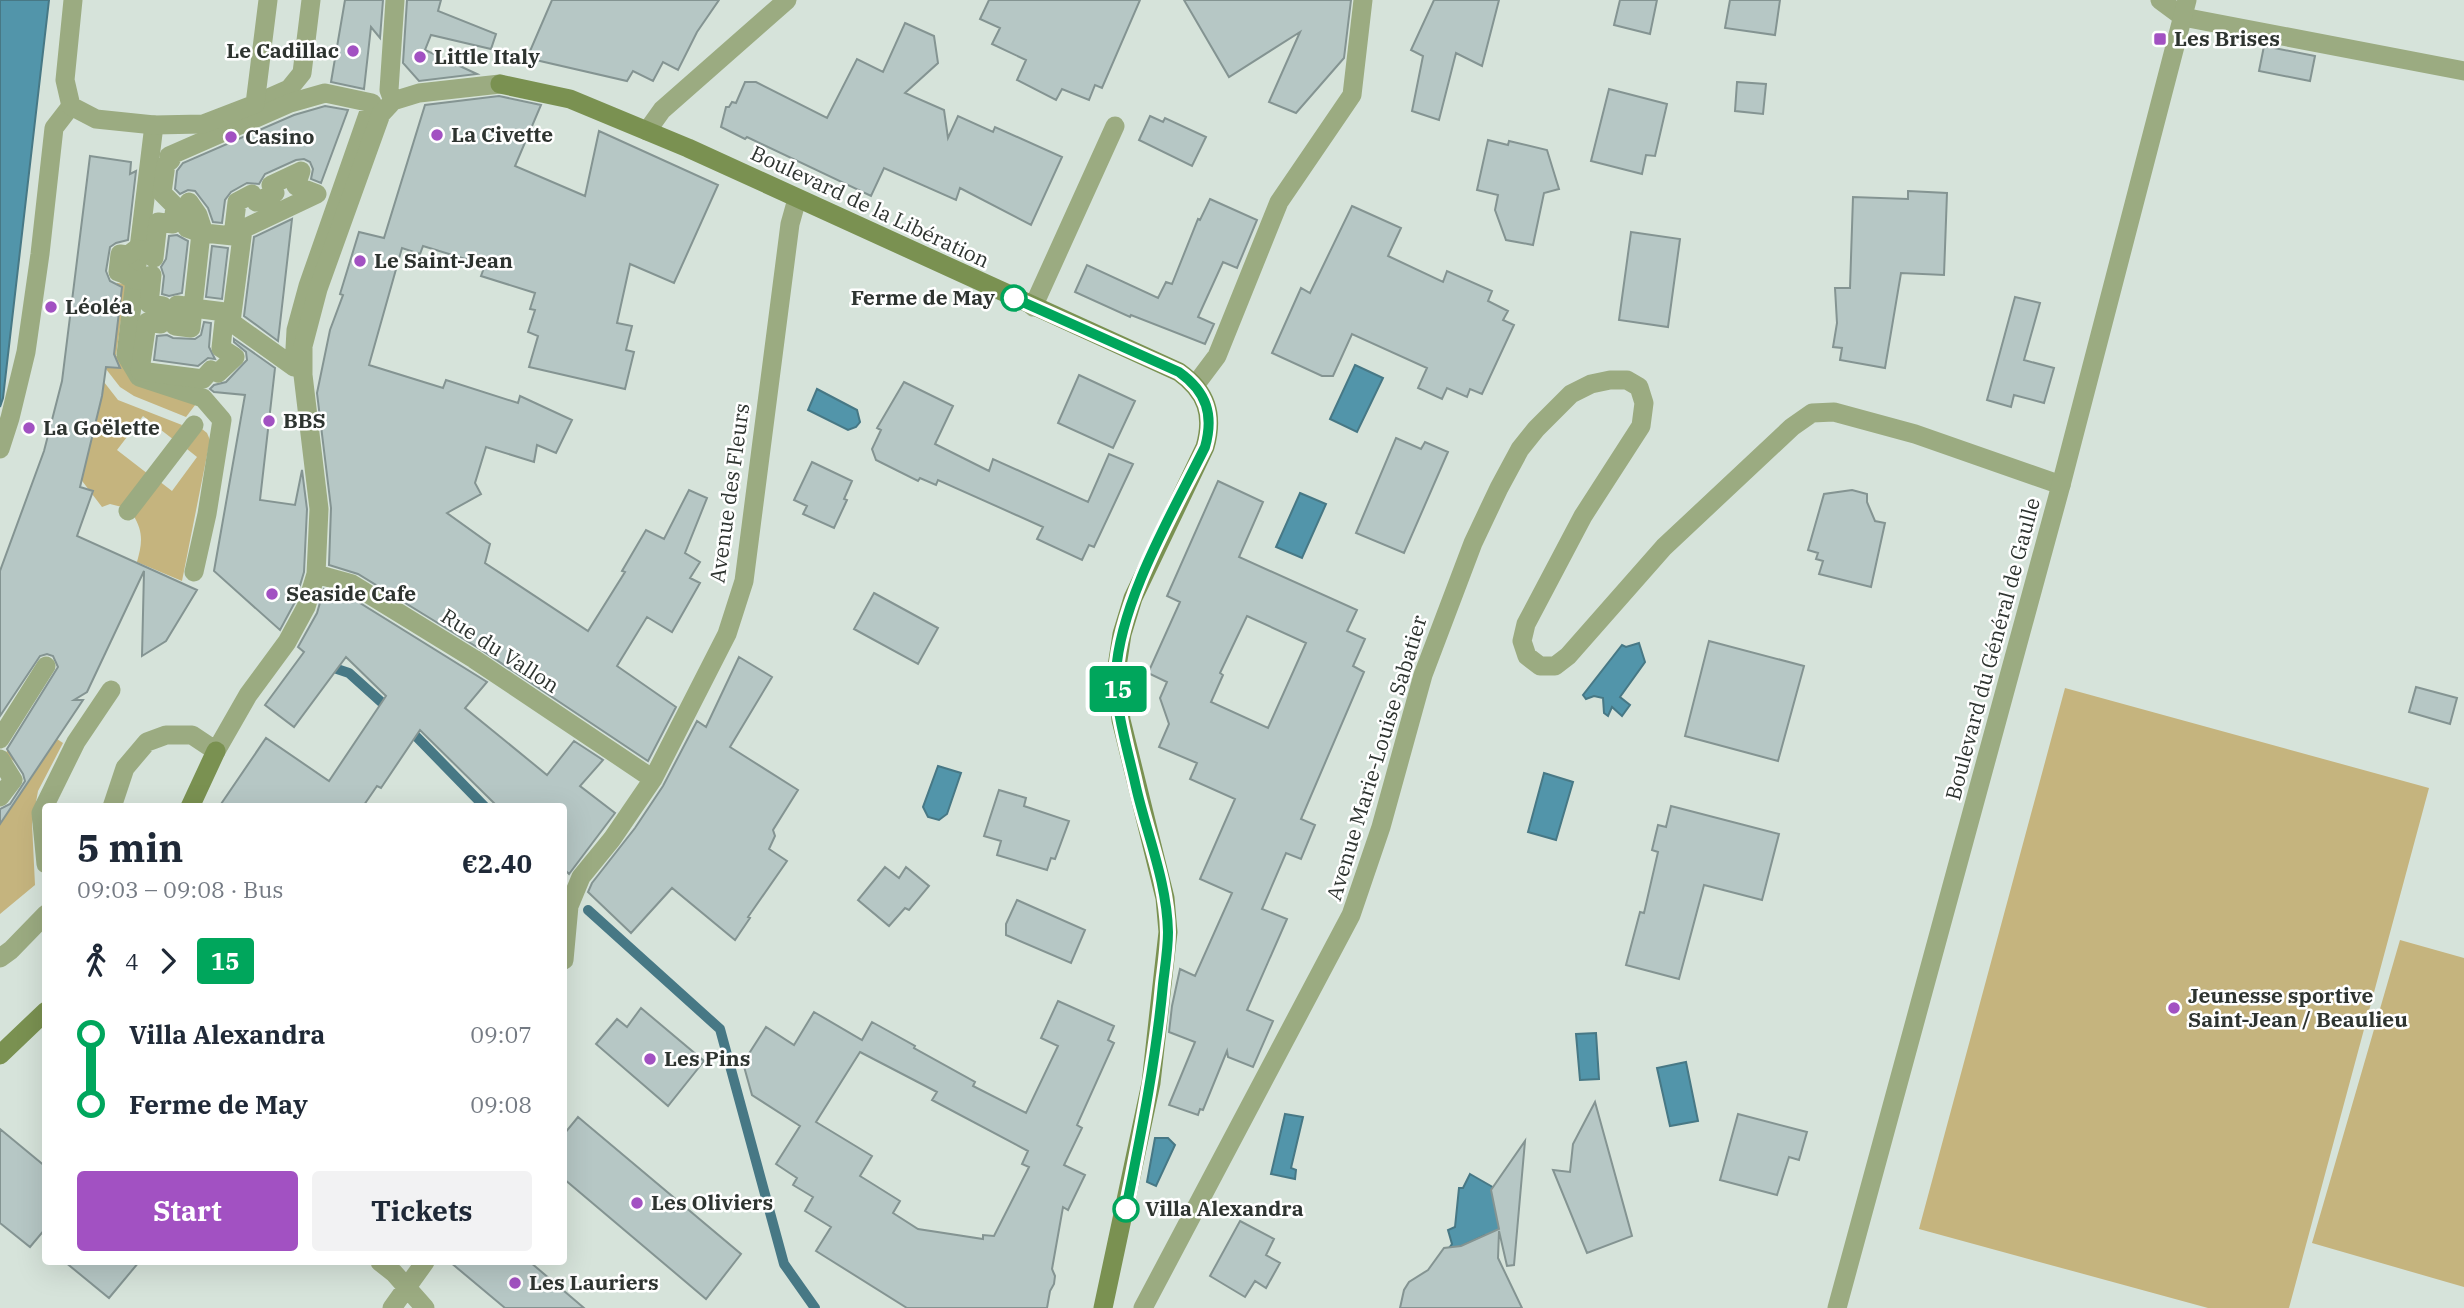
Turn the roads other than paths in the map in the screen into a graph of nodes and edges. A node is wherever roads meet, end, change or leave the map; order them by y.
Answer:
1 (73, 0) edge
2 (268, 0) edge
3 (311, 0) edge
4 (395, 0) edge
5 (787, 0) edge
6 (1363, 0) edge
7 (2160, 0) edge
8 (2185, 9) edge
9 (2464, 71) edge
10 (500, 84) joint
11 (393, 101) junction
12 (255, 104) junction
13 (71, 106) junction
14 (154, 125) junction
15 (1115, 126) dead end
16 (647, 131) junction
17 (797, 199) junction
18 (139, 250) junction
19 (135, 279) junction
20 (1033, 307) junction
21 (1196, 384) junction
22 (194, 425) dead end
23 (0, 449) edge
24 (2061, 485) junction
25 (128, 511) dead end
26 (194, 572) dead end
27 (316, 574) junction
28 (46, 666) dead end
29 (111, 690) dead end
30 (0, 739) edge
31 (216, 751) junction
32 (0, 759) edge
33 (653, 779) junction
34 (0, 797) edge
35 (46, 803) edge
36 (112, 803) edge
37 (192, 803) edge
38 (42, 918) edge
39 (567, 928) edge
40 (0, 958) edge
41 (42, 1015) edge
42 (0, 1055) edge
43 (384, 1265) edge
44 (423, 1265) edge
45 (406, 1289) junction
46 (392, 1308) edge
47 (425, 1308) edge
48 (1103, 1308) edge
49 (1143, 1308) edge
50 (1837, 1308) edge

1 - 13 street
2 - 12 street
3 - 12 street
4 - 11 street
5 - 16 street
6 - 21 street
7 - 8 street
8 - 9 street
8 - 24 street, Boulevard du Général de Gaulle
10 - 11 street
10 - 16 main road, Boulevard de la Libération
11 - 27 street
12 - 14 street
13 - 14 street
13 - 23 street
14 - 18 street
15 - 20 street
16 - 17 main road, Boulevard de la Libération
17 - 20 main road, Boulevard de la Libération
17 - 33 street, Avenue des Fleurs
18 - 19 street
18 - 19 street
19 - 26 street
20 - 21 main road, Boulevard de la Libération
21 - 48 main road
22 - 25 street
24 - 49 street, Avenue Marie-Louise Sabatier
24 - 50 street, Boulevard du Général de Gaulle
27 - 31 street
27 - 33 street, Rue du Vallon
28 - 30 street
29 - 35 street
31 - 36 street
31 - 37 main road
32 - 34 street
33 - 39 street, Avenue des Fleurs
38 - 40 street
41 - 42 main road
43 - 45 street
44 - 45 street
45 - 46 street
45 - 47 street

